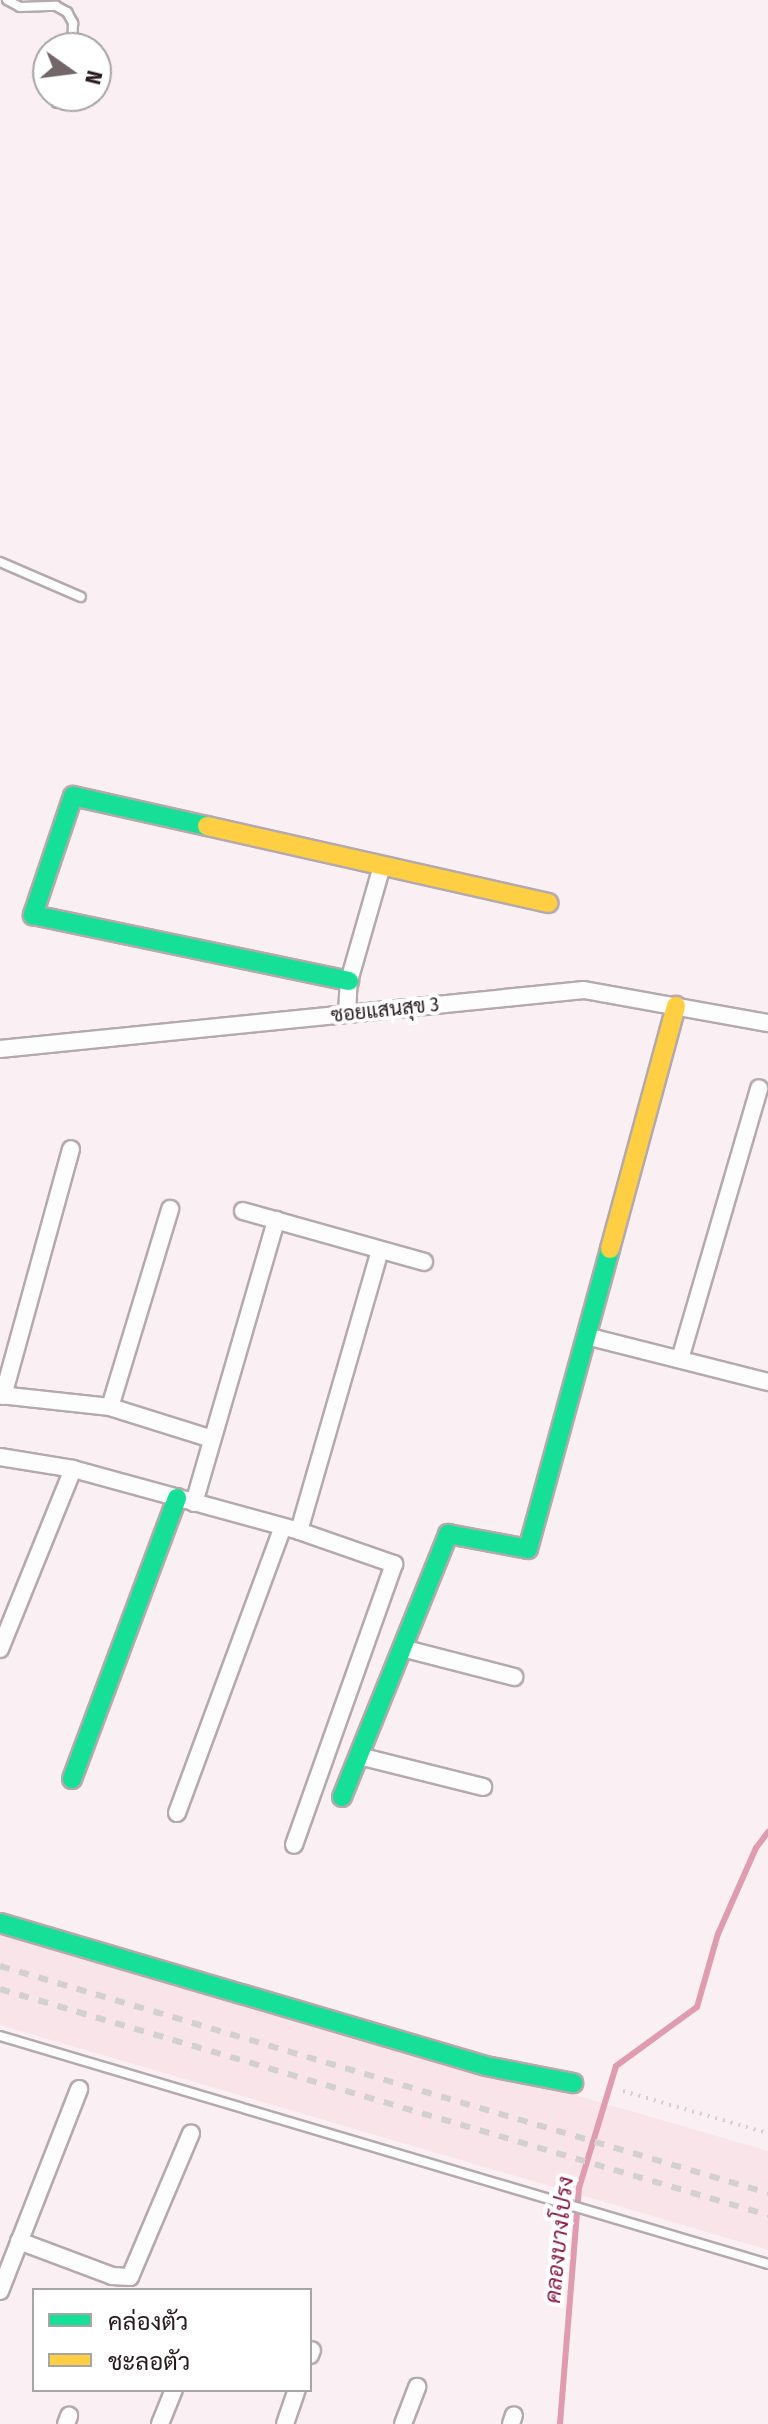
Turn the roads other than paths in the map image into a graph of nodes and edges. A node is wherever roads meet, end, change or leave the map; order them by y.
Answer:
1 (7, 0) edge
2 (73, 32) edge
3 (0, 562) edge
4 (81, 597) dead end
5 (382, 866) junction
6 (548, 903) dead end
7 (349, 981) junction
8 (676, 1006) junction
9 (347, 1014) junction
10 (768, 1023) edge
11 (0, 1049) edge
12 (759, 1088) dead end
13 (71, 1149) dead end
14 (170, 1209) dead end
15 (243, 1211) dead end
16 (276, 1220) junction
17 (380, 1250) junction
18 (424, 1262) dead end
19 (586, 1336) junction
20 (680, 1359) junction
21 (768, 1382) edge
22 (1, 1395) edge
23 (110, 1407) junction
24 (212, 1439) junction
25 (0, 1457) edge
26 (73, 1469) junction
27 (185, 1501) junction
28 (291, 1529) junction
29 (402, 1648) junction
30 (0, 1649) edge
31 (514, 1677) dead end
32 (359, 1756) junction
33 (72, 1779) dead end
34 (483, 1787) dead end
35 (342, 1797) dead end
36 (177, 1813) dead end
37 (294, 1845) dead end
38 (0, 1923) edge
39 (0, 2036) edge
40 (573, 2083) dead end
41 (79, 2089) dead end
42 (191, 2133) dead end
43 (19, 2241) junction
44 (768, 2264) edge
45 (0, 2291) edge
46 (417, 2387) dead end
47 (173, 2392) edge
48 (296, 2392) edge
49 (160, 2424) edge
50 (285, 2424) edge
51 (403, 2424) edge

1 - 2 lane
3 - 4 lane
5 - 6 street
5 - 7 street
5 - 7 street
7 - 9 street
8 - 9 street, ซอยแสนสุข 3
8 - 10 street, ซอยแสนสุข 3
8 - 19 street
9 - 11 street, ซอยแสนสุข 3
12 - 20 street
13 - 22 street
14 - 23 street
15 - 16 street
16 - 17 street
16 - 24 street
17 - 18 street
17 - 28 street
19 - 20 street
19 - 29 street
20 - 21 street
22 - 23 street
23 - 24 street
24 - 27 street
25 - 26 street
26 - 27 street
26 - 30 street
27 - 28 street
27 - 33 street
28 - 36 street
28 - 37 street
29 - 31 street
29 - 32 street
32 - 34 street
32 - 35 street
38 - 40 street
39 - 44 lane
41 - 43 street
42 - 43 street
43 - 45 street
46 - 51 street
47 - 49 street
48 - 50 street

